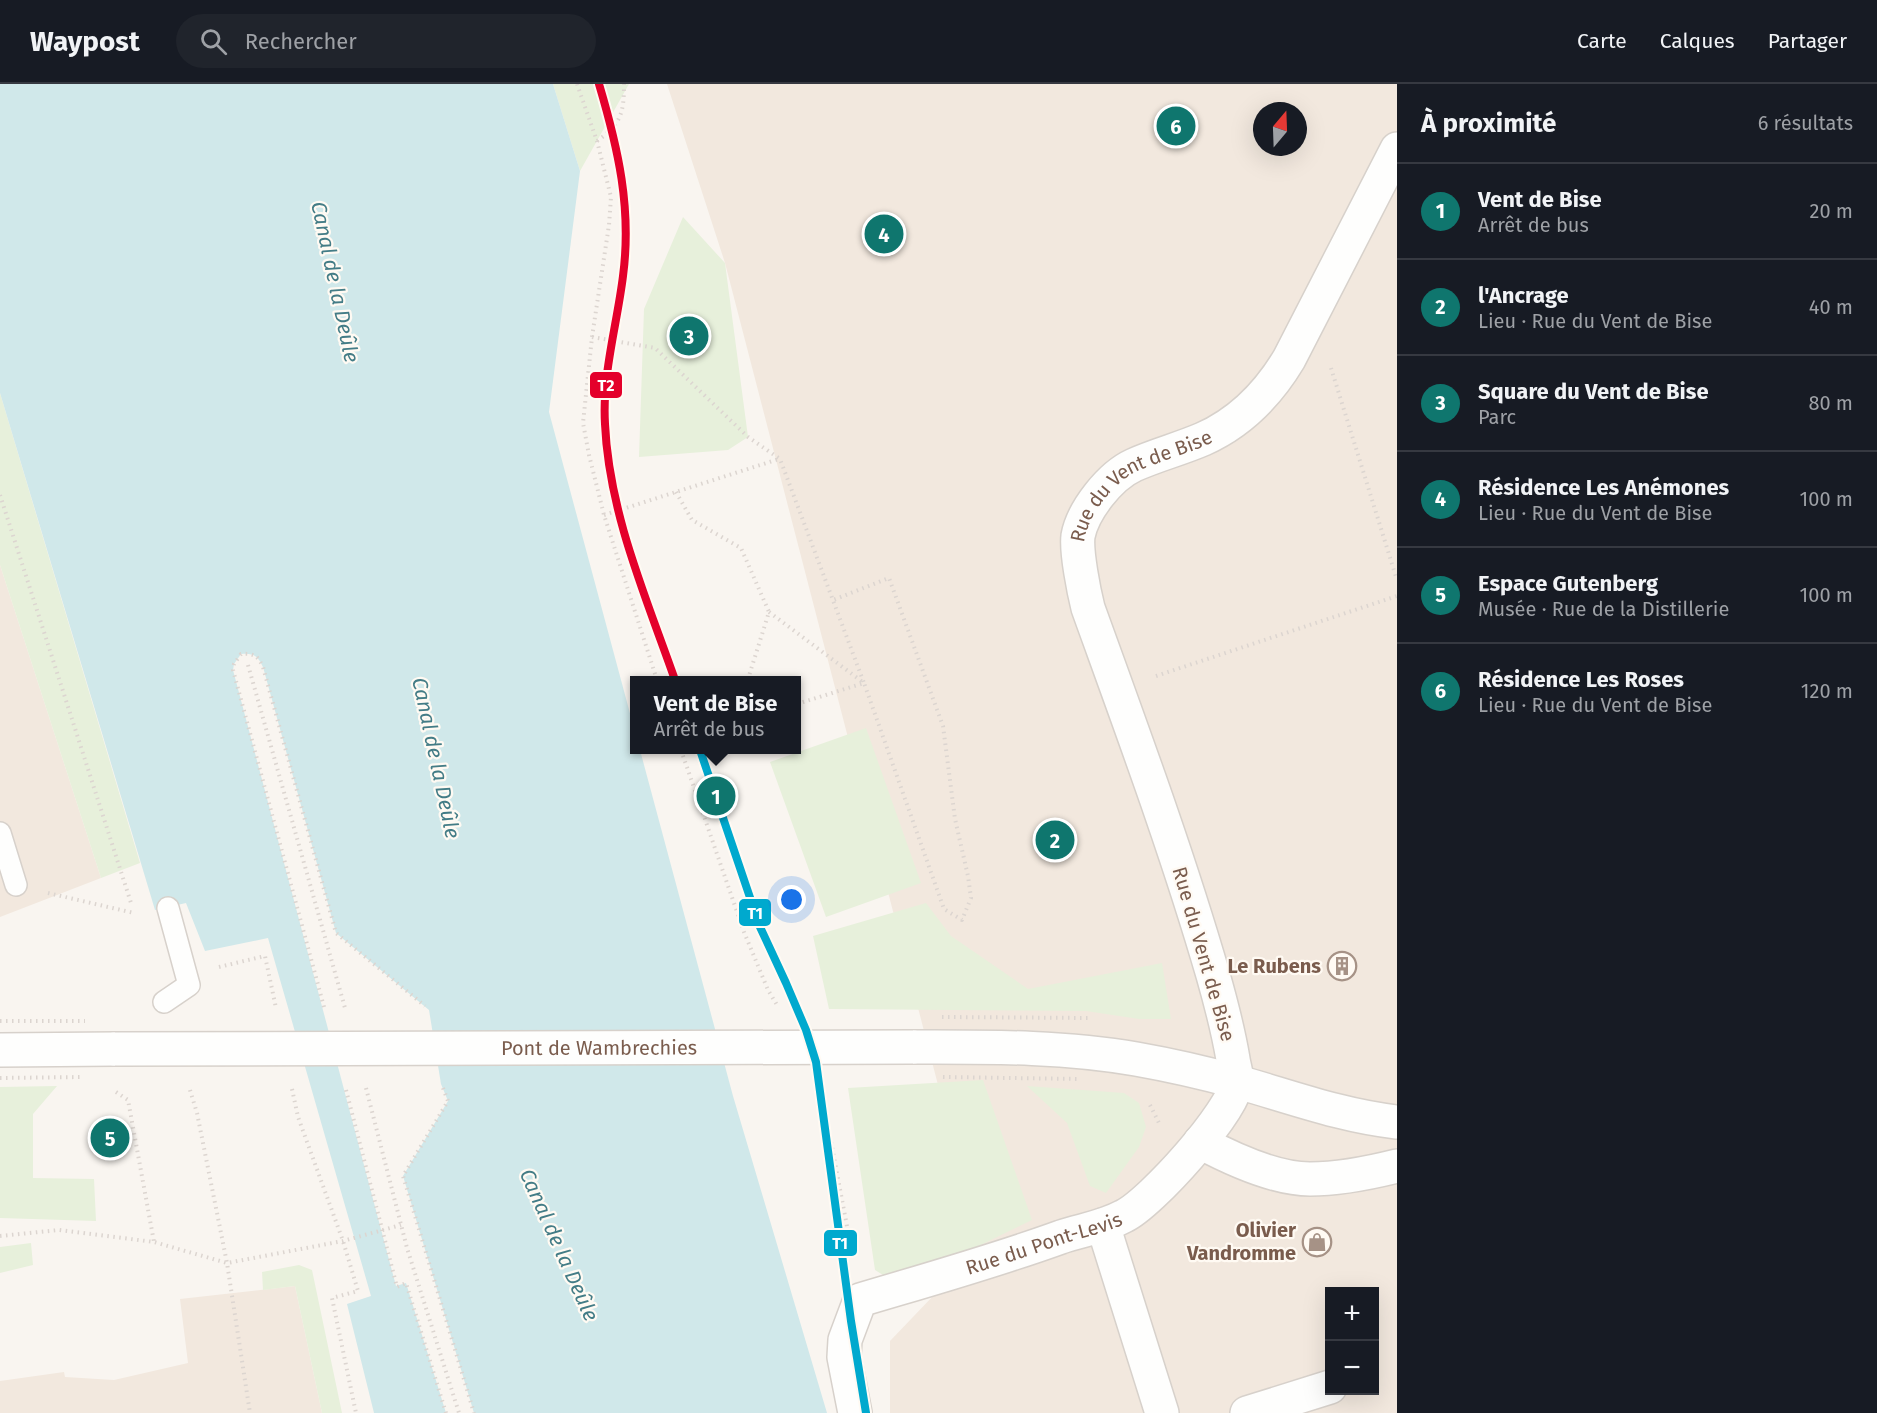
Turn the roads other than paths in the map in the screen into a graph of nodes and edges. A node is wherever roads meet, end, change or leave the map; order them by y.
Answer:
1 (1397, 149) edge
2 (0, 833) edge
3 (16, 885) road end
4 (168, 908) dead end
5 (164, 1002) dead end
6 (0, 1050) edge
7 (1237, 1082) junction
8 (1397, 1122) edge
9 (1190, 1154) junction
10 (1397, 1166) edge
11 (1103, 1226) junction
12 (1325, 1387) edge
13 (855, 1413) edge
14 (1162, 1413) edge
15 (1247, 1413) edge

1 - 7 street, Rue du Vent de Bise
2 - 3 lane
4 - 5 lane
6 - 7 street, Pont de Wambrechies, bridge
7 - 8 street
7 - 9 street, Rue du Pont-Levis
9 - 10 street
9 - 11 street, Rue du Pont-Levis
11 - 13 street, Rue du Pont-Levis
11 - 14 street
12 - 15 street

